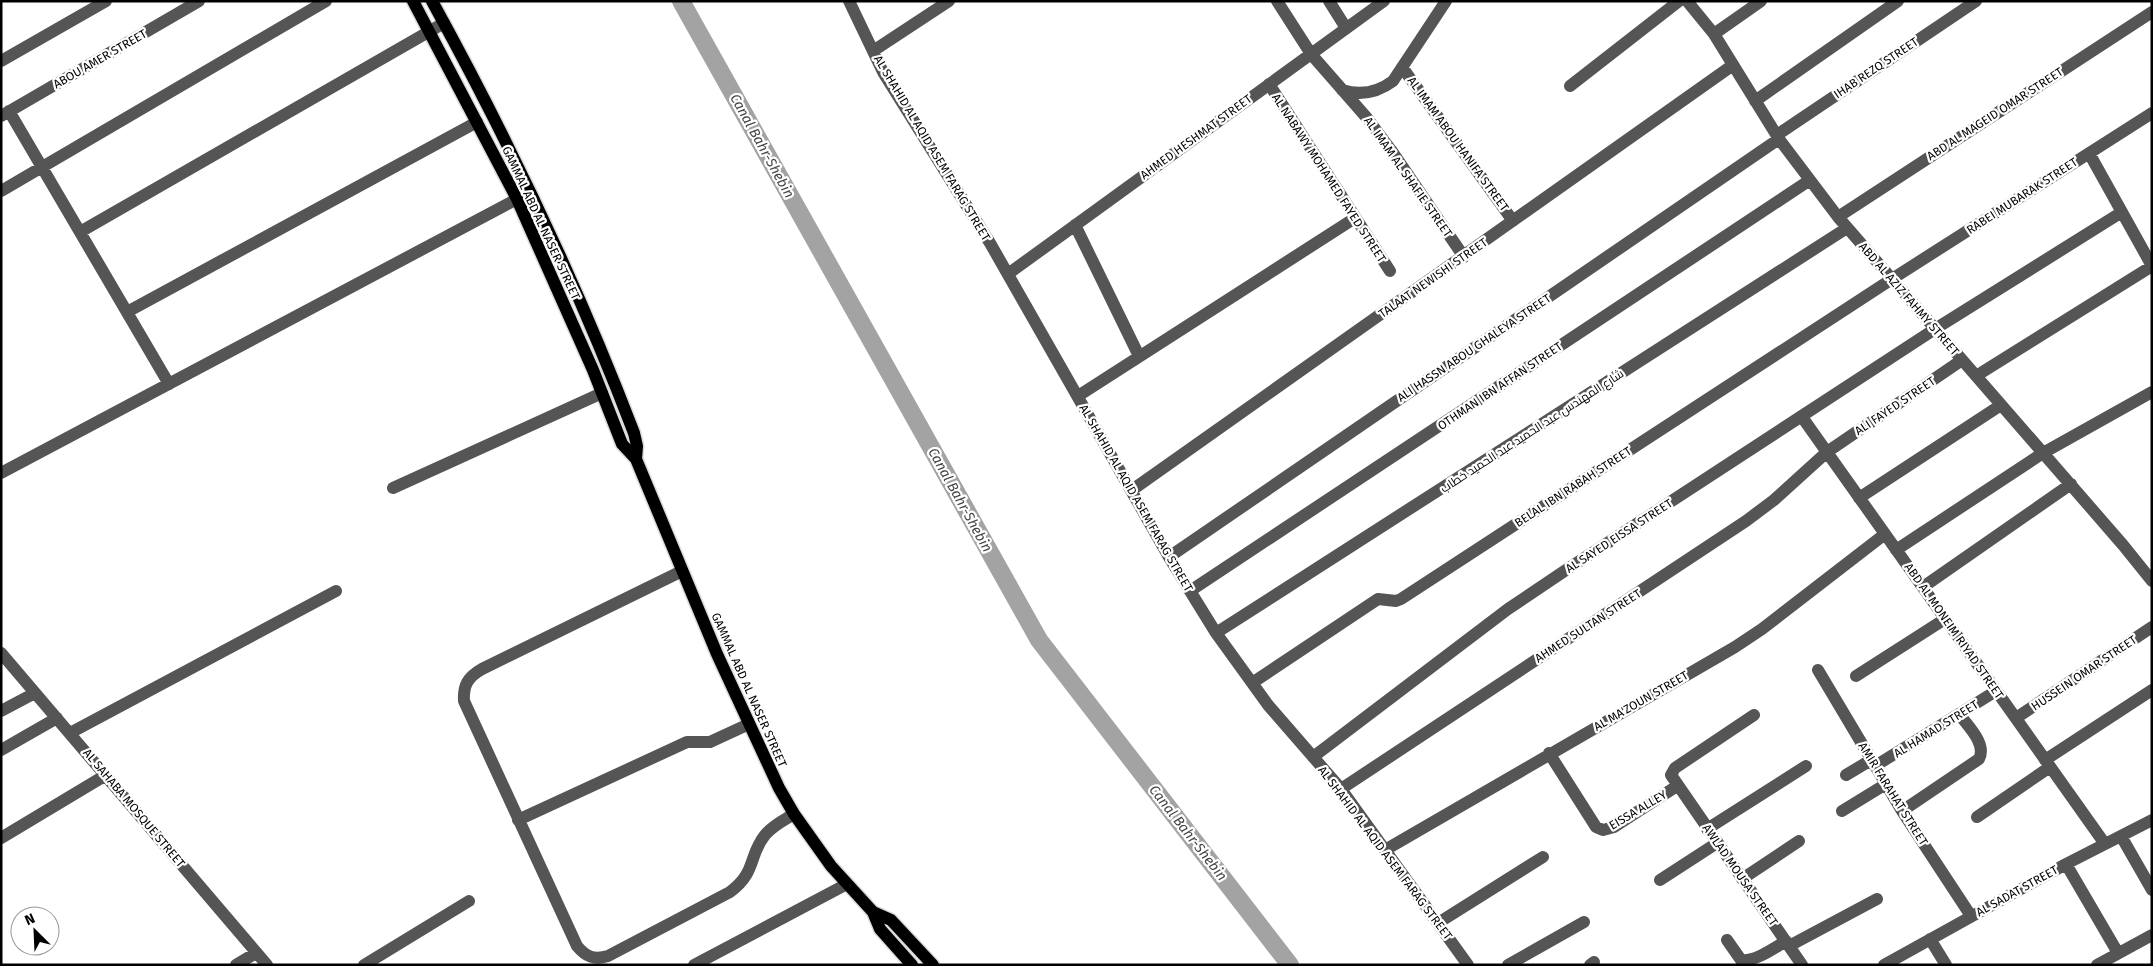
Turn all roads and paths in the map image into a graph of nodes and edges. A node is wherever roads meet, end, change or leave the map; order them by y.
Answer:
1 (106, 1) edge
2 (199, 1) edge
3 (326, 1) edge
4 (413, 1) edge
5 (432, 1) edge
6 (849, 1) edge
7 (949, 1) edge
8 (1277, 1) edge
9 (1329, 1) edge
10 (1384, 1) edge
11 (1446, 1) edge
12 (1679, 1) edge
13 (1687, 1) edge
14 (1761, 1) edge
15 (1898, 1) edge
16 (1976, 1) edge
17 (2152, 12) edge
18 (444, 23) junction
19 (1346, 28) junction
20 (429, 31) junction
21 (1714, 34) junction
22 (873, 51) junction
23 (1311, 54) junction
24 (1, 61) edge
25 (1733, 66) junction
26 (1402, 67) junction
27 (1269, 84) junction
28 (1570, 86) dead end
29 (1342, 90) junction
30 (1755, 101) junction
31 (2152, 113) edge
32 (5, 114) edge
33 (476, 122) junction
34 (1778, 137) junction
35 (2089, 153) junction
36 (42, 167) junction
37 (1810, 180) junction
38 (1, 191) edge
39 (517, 199) junction
40 (2122, 212) junction
41 (1838, 217) junction
42 (1355, 218) junction
43 (1513, 221) junction
44 (1075, 225) junction
45 (1847, 228) junction
46 (80, 232) junction
47 (1464, 257) junction
48 (2152, 266) edge
49 (1390, 271) dead end
50 (1008, 274) junction
51 (1892, 279) junction
52 (127, 312) junction
53 (1935, 329) junction
54 (1139, 356) junction
55 (1962, 360) junction
56 (1976, 376) junction
57 (169, 384) junction
58 (2152, 392) edge
59 (602, 393) junction
60 (1078, 396) junction
61 (2001, 405) junction
62 (1802, 417) junction
63 (1827, 452) junction
64 (2043, 454) junction
65 (636, 459) junction
66 (1, 473) edge
67 (2070, 484) junction
68 (393, 488) dead end
69 (1132, 490) junction
70 (1859, 498) junction
71 (1885, 534) junction
72 (1896, 550) junction
73 (1170, 557) junction
74 (682, 571) junction
75 (2152, 581) edge
76 (1922, 587) junction
77 (1190, 591) junction
78 (336, 592) dead end
79 (1945, 619) junction
80 (2152, 627) edge
81 (1216, 633) junction
82 (1, 653) edge
83 (1818, 670) dead end
84 (1856, 676) dead end
85 (1252, 683) junction
86 (2152, 690) edge
87 (1996, 691) junction
88 (35, 693) junction
89 (1, 711) edge
90 (1959, 714) junction
91 (1754, 715) dead end
92 (57, 718) junction
93 (2016, 718) junction
94 (749, 724) junction
95 (70, 733) junction
96 (1, 750) edge
97 (1549, 754) junction
98 (1313, 757) junction
99 (1873, 763) junction
100 (2048, 763) junction
101 (1806, 766) dead end
102 (106, 775) junction
103 (1846, 775) dead end
104 (1886, 784) junction
105 (1677, 786) junction
106 (1340, 789) junction
107 (1842, 811) dead end
108 (1902, 811) junction
109 (794, 814) junction
110 (1977, 817) dead end
111 (518, 820) junction
112 (2152, 820) edge
113 (1707, 829) junction
114 (2120, 836) junction
115 (1, 838) edge
116 (1799, 840) dead end
117 (1717, 843) junction
118 (2105, 844) junction
119 (1384, 850) junction
120 (1543, 857) dead end
121 (2066, 864) junction
122 (1742, 879) junction
123 (1660, 880) dead end
124 (847, 884) junction
125 (2152, 890) edge
126 (1878, 899) dead end
127 (469, 901) dead end
128 (873, 912) junction
129 (1971, 916) junction
130 (1584, 922) dead end
131 (1438, 923) junction
132 (2152, 935) edge
133 (1930, 939) junction
134 (1727, 940) dead end
135 (1787, 944) junction
136 (256, 953) junction
137 (2118, 953) junction
138 (236, 965) edge
139 (267, 965) edge
140 (364, 965) edge
141 (694, 965) edge
142 (912, 965) edge
143 (933, 965) edge
144 (1468, 965) edge
145 (1508, 965) edge
146 (1802, 965) edge
147 (1884, 965) edge
148 (1946, 965) edge
149 (2097, 965) edge

1 - 24 street
2 - 32 street, ABOU AMER STREET
3 - 36 street
4 - 20 main road, GAMMAL ABD AL NASER STREET
5 - 18 main road, GAMMAL ABD AL NASER STREET
6 - 22 street, AL SHAHID AL AQID ASEM FARAG STREET
7 - 22 street
8 - 23 street, AL IMAM AL SHAFIE STREET
9 - 19 street
10 - 19 street, AHMED HESHMAT STREET
11 - 26 street
12 - 28 street
13 - 21 street, ABD AL AZIZ FAHMY STREET
14 - 21 street
15 - 30 street
16 - 34 street, IHAB REZQ STREET
17 - 41 street, ABD AL MAGEID OMAR STREET
18 - 20 street
18 - 65 main road, GAMMAL ABD AL NASER STREET
19 - 23 street, AHMED HESHMAT STREET
20 - 33 main road, GAMMAL ABD AL NASER STREET
20 - 46 street
21 - 25 street, ABD AL AZIZ FAHMY STREET
22 - 50 street, AL SHAHID AL AQID ASEM FARAG STREET
23 - 27 street, AHMED HESHMAT STREET
23 - 29 street, AL IMAM AL SHAFIE STREET
25 - 30 street, ABD AL AZIZ FAHMY STREET
25 - 43 street, TALAAT NEWISHI STREET
26 - 29 street
26 - 43 street, AL IMAM ABOU HANIFA STREET
27 - 42 street, AL NABAWY MOHAMED FAYED STREET
27 - 44 street, AHMED HESHMAT STREET
29 - 47 street, AL IMAM AL SHAFIE STREET
30 - 34 street, ABD AL AZIZ FAHMY STREET
31 - 35 street, RABEI MUBARAK STREET
32 - 36 street
33 - 39 main road, GAMMAL ABD AL NASER STREET
33 - 52 street
34 - 37 street, ABD AL AZIZ FAHMY STREET
34 - 73 street, ALI HASSN ABOU GHALEYA STREET
35 - 40 street
35 - 51 street, RABEI MUBARAK STREET
36 - 38 street
36 - 46 street
37 - 41 street, ABD AL AZIZ FAHMY STREET
37 - 77 street, OTHMAN IBN AFFAN STREET
39 - 57 street
39 - 59 main road, GAMMAL ABD AL NASER STREET
40 - 48 street
40 - 53 street, AL SAYED EISSA STREET
41 - 45 street, ABD AL AZIZ FAHMY STREET
42 - 49 street, AL NABAWY MOHAMED FAYED STREET
42 - 54 street
43 - 47 street, TALAAT NEWISHI STREET
44 - 50 street, AHMED HESHMAT STREET
44 - 54 street
45 - 51 street, ABD AL AZIZ FAHMY STREET
45 - 81 street, شارع المهندس عبد الحميد عبد الحميد خطاب
46 - 52 street
47 - 69 street, TALAAT NEWISHI STREET
48 - 56 street
50 - 60 street, AL SHAHID AL AQID ASEM FARAG STREET
51 - 53 street, ABD AL AZIZ FAHMY STREET
51 - 85 street, BELAL IBN RABAH STREET
52 - 57 street
53 - 55 street, ABD AL AZIZ FAHMY STREET
53 - 62 street, AL SAYED EISSA STREET
54 - 60 street
55 - 56 street, ABD AL AZIZ FAHMY STREET
55 - 63 street, ALI FAYED STREET
56 - 61 street, ABD AL AZIZ FAHMY STREET
57 - 66 street
58 - 64 street
59 - 65 main road, GAMMAL ABD AL NASER STREET
59 - 68 street
60 - 69 street, AL SHAHID AL AQID ASEM FARAG STREET
61 - 64 street, ABD AL AZIZ FAHMY STREET
61 - 70 street
62 - 63 street, ABD AL MONEIM RIYAD STREET
62 - 98 street, AL SAYED EISSA STREET
63 - 70 street, ABD AL MONEIM RIYAD STREET
63 - 106 street, AHMED SULTAN STREET
64 - 67 street, ABD AL AZIZ FAHMY STREET
64 - 72 street
65 - 74 main road, GAMMAL ABD AL NASER STREET
67 - 75 street, ABD AL AZIZ FAHMY STREET
67 - 76 street
69 - 73 street, AL SHAHID AL AQID ASEM FARAG STREET
70 - 71 street, ABD AL MONEIM RIYAD STREET
71 - 72 street, ABD AL MONEIM RIYAD STREET
71 - 97 street, AL MA'ZOUN STREET
72 - 76 street, ABD AL MONEIM RIYAD STREET
73 - 77 street, AL SHAHID AL AQID ASEM FARAG STREET
74 - 94 main road, GAMMAL ABD AL NASER STREET
74 - 111 street
76 - 79 street, ABD AL MONEIM RIYAD STREET
77 - 81 street, AL SHAHID AL AQID ASEM FARAG STREET
78 - 95 street
79 - 84 street
79 - 87 street, ABD AL MONEIM RIYAD STREET
80 - 93 street, HUSSEIN OMAR STREET
81 - 85 street, AL SHAHID AL AQID ASEM FARAG STREET
82 - 88 street, AL SAHABA MOSQUE STREET
83 - 99 street, AMIR FARAHAT STREET
85 - 98 street, AL SHAHID AL AQID ASEM FARAG STREET
86 - 100 street
87 - 90 street, AL HAMAD STREET
87 - 93 street, ABD AL MONEIM RIYAD STREET
88 - 89 street
88 - 92 street, AL SAHABA MOSQUE STREET
90 - 99 street, AL HAMAD STREET
90 - 108 street
91 - 105 street
92 - 95 street, AL SAHABA MOSQUE STREET
92 - 96 street
93 - 100 street, ABD AL MONEIM RIYAD STREET
94 - 109 main road, GAMMAL ABD AL NASER STREET
94 - 111 street
95 - 102 street, AL SAHABA MOSQUE STREET
97 - 105 street, EISSA ALLEY
97 - 119 street, AL MA'ZOUN STREET
98 - 106 street, AL SHAHID AL AQID ASEM FARAG STREET
99 - 103 street, AL HAMAD STREET
99 - 104 street, AMIR FARAHAT STREET
100 - 110 street
100 - 118 street, ABD AL MONEIM RIYAD STREET
101 - 113 street
102 - 115 street
102 - 136 street, AL SAHABA MOSQUE STREET
104 - 107 street
104 - 108 street, AMIR FARAHAT STREET
105 - 113 street, AWLAD MOUSA STREET
106 - 119 street, AL SHAHID AL AQID ASEM FARAG STREET
108 - 129 street, AMIR FARAHAT STREET
109 - 111 street
109 - 124 main road, GAMMAL ABD AL NASER STREET
112 - 114 street, AL SADAT STREET
113 - 117 street, AWLAD MOUSA STREET
114 - 118 street, AL SADAT STREET
114 - 125 street
116 - 122 street
117 - 122 street, AWLAD MOUSA STREET
117 - 123 street
118 - 121 street, AL SADAT STREET
119 - 131 street, AL SHAHID AL AQID ASEM FARAG STREET
120 - 131 street
121 - 129 street, AL SADAT STREET
121 - 137 street
122 - 135 street, AWLAD MOUSA STREET
124 - 128 main road, GAMMAL ABD AL NASER STREET
124 - 141 street
126 - 135 street
127 - 140 street
128 - 142 main road, GAMMAL ABD AL NASER STREET
128 - 143 main road, GAMMAL ABD AL NASER STREET
129 - 133 street, AL SADAT STREET
130 - 145 street
131 - 144 street, AL SHAHID AL AQID ASEM FARAG STREET
132 - 137 street
133 - 147 street, AL SADAT STREET
133 - 148 street
134 - 135 street
135 - 146 street, AWLAD MOUSA STREET
136 - 138 street
136 - 139 street, AL SAHABA MOSQUE STREET
137 - 149 street

